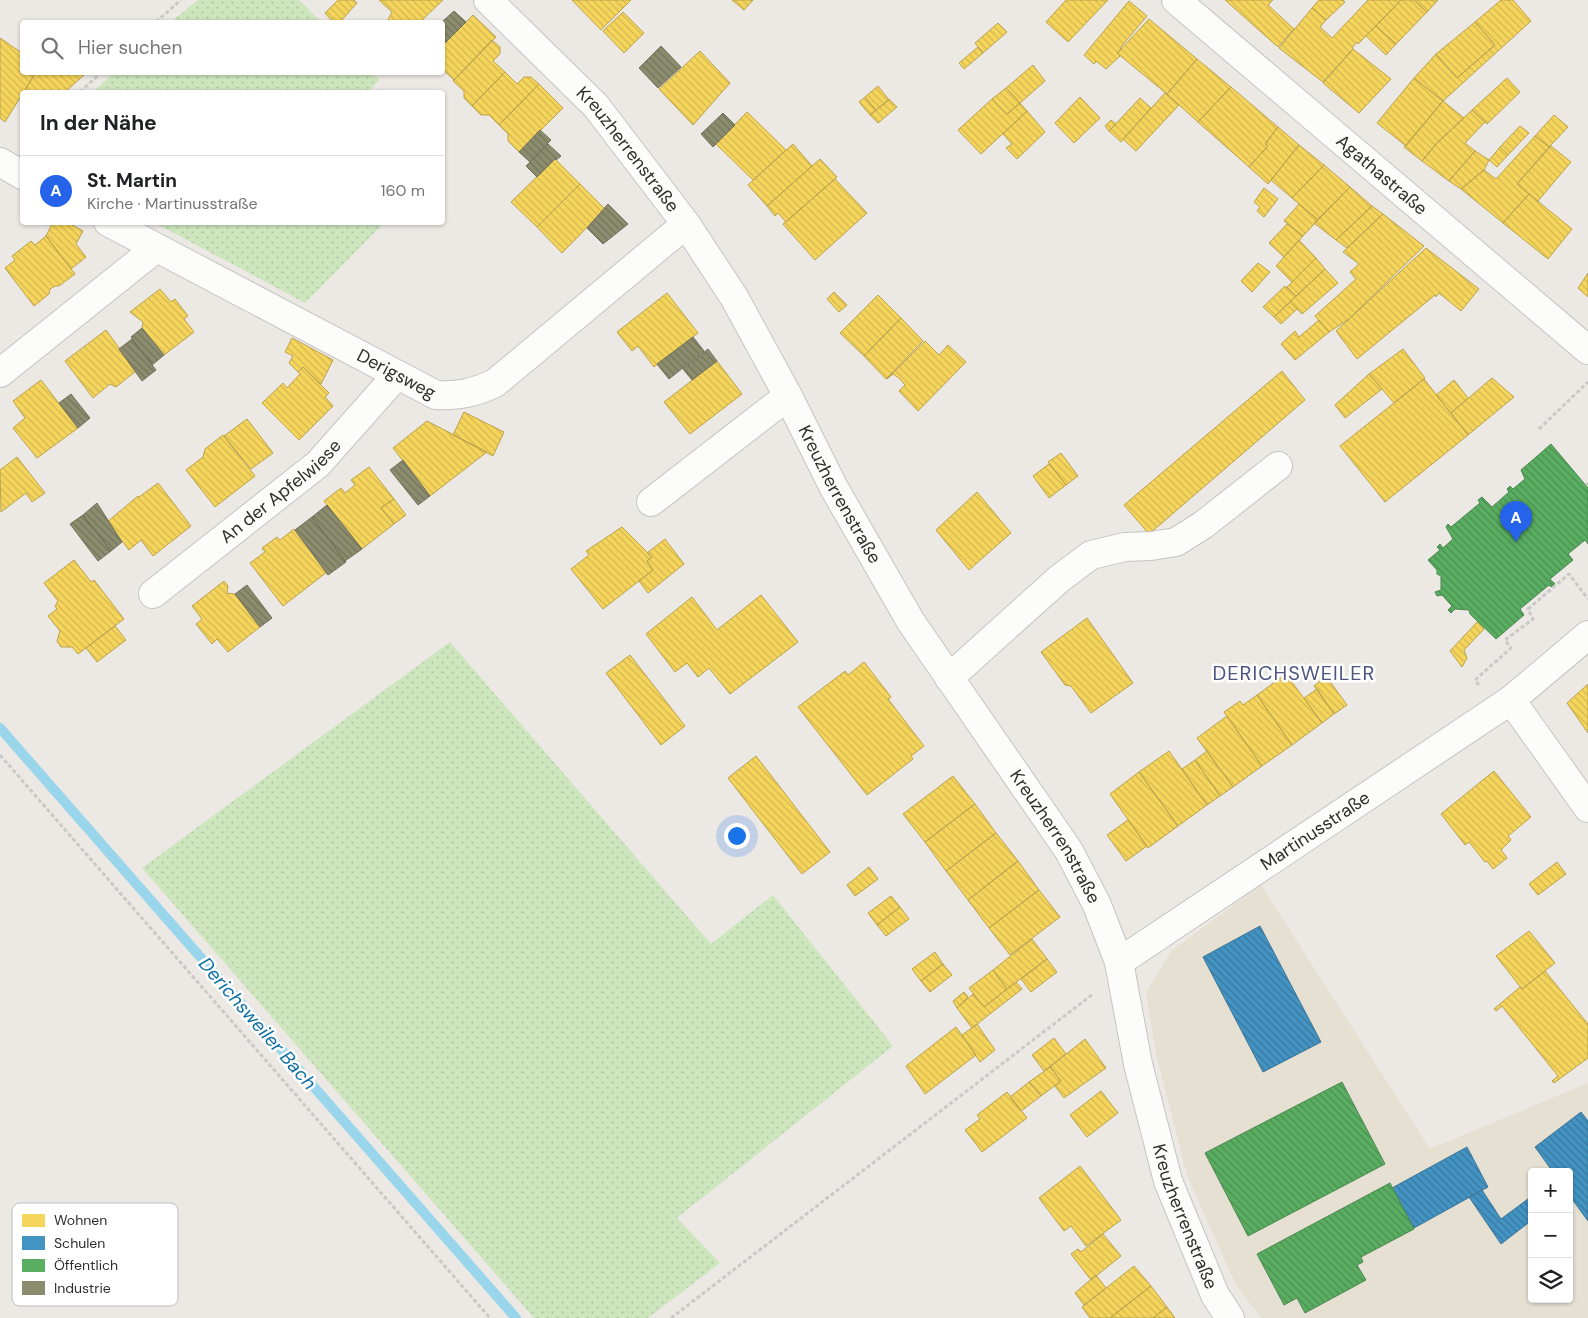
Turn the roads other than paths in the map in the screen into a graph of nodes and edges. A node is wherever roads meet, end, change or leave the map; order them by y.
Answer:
1 (488, 0) edge
2 (1176, 0) edge
3 (0, 162) edge
4 (20, 174) edge
5 (686, 224) junction
6 (113, 225) edge
7 (155, 249) junction
8 (1588, 350) edge
9 (0, 373) edge
10 (397, 375) junction
11 (788, 396) junction
12 (1278, 466) dead end
13 (651, 502) dead end
14 (153, 594) dead end
15 (1588, 635) edge
16 (949, 678) junction
17 (1505, 704) junction
18 (1588, 808) edge
19 (1119, 962) junction
20 (1230, 1318) edge

1 - 5 street, Kreuzherrenstraße
2 - 8 street, Agathastraße
3 - 4 street
5 - 10 street, Derigsweg
5 - 11 street, Kreuzherrenstraße
6 - 7 street, Derigsweg
7 - 9 street
7 - 10 street, Derigsweg
10 - 14 street, An der Apfelwiese
11 - 13 street
11 - 16 street, Kreuzherrenstraße
12 - 16 street
15 - 17 street, Martinusstraße
16 - 19 street, Kreuzherrenstraße
17 - 18 street
17 - 19 street, Martinusstraße
19 - 20 street, Kreuzherrenstraße

